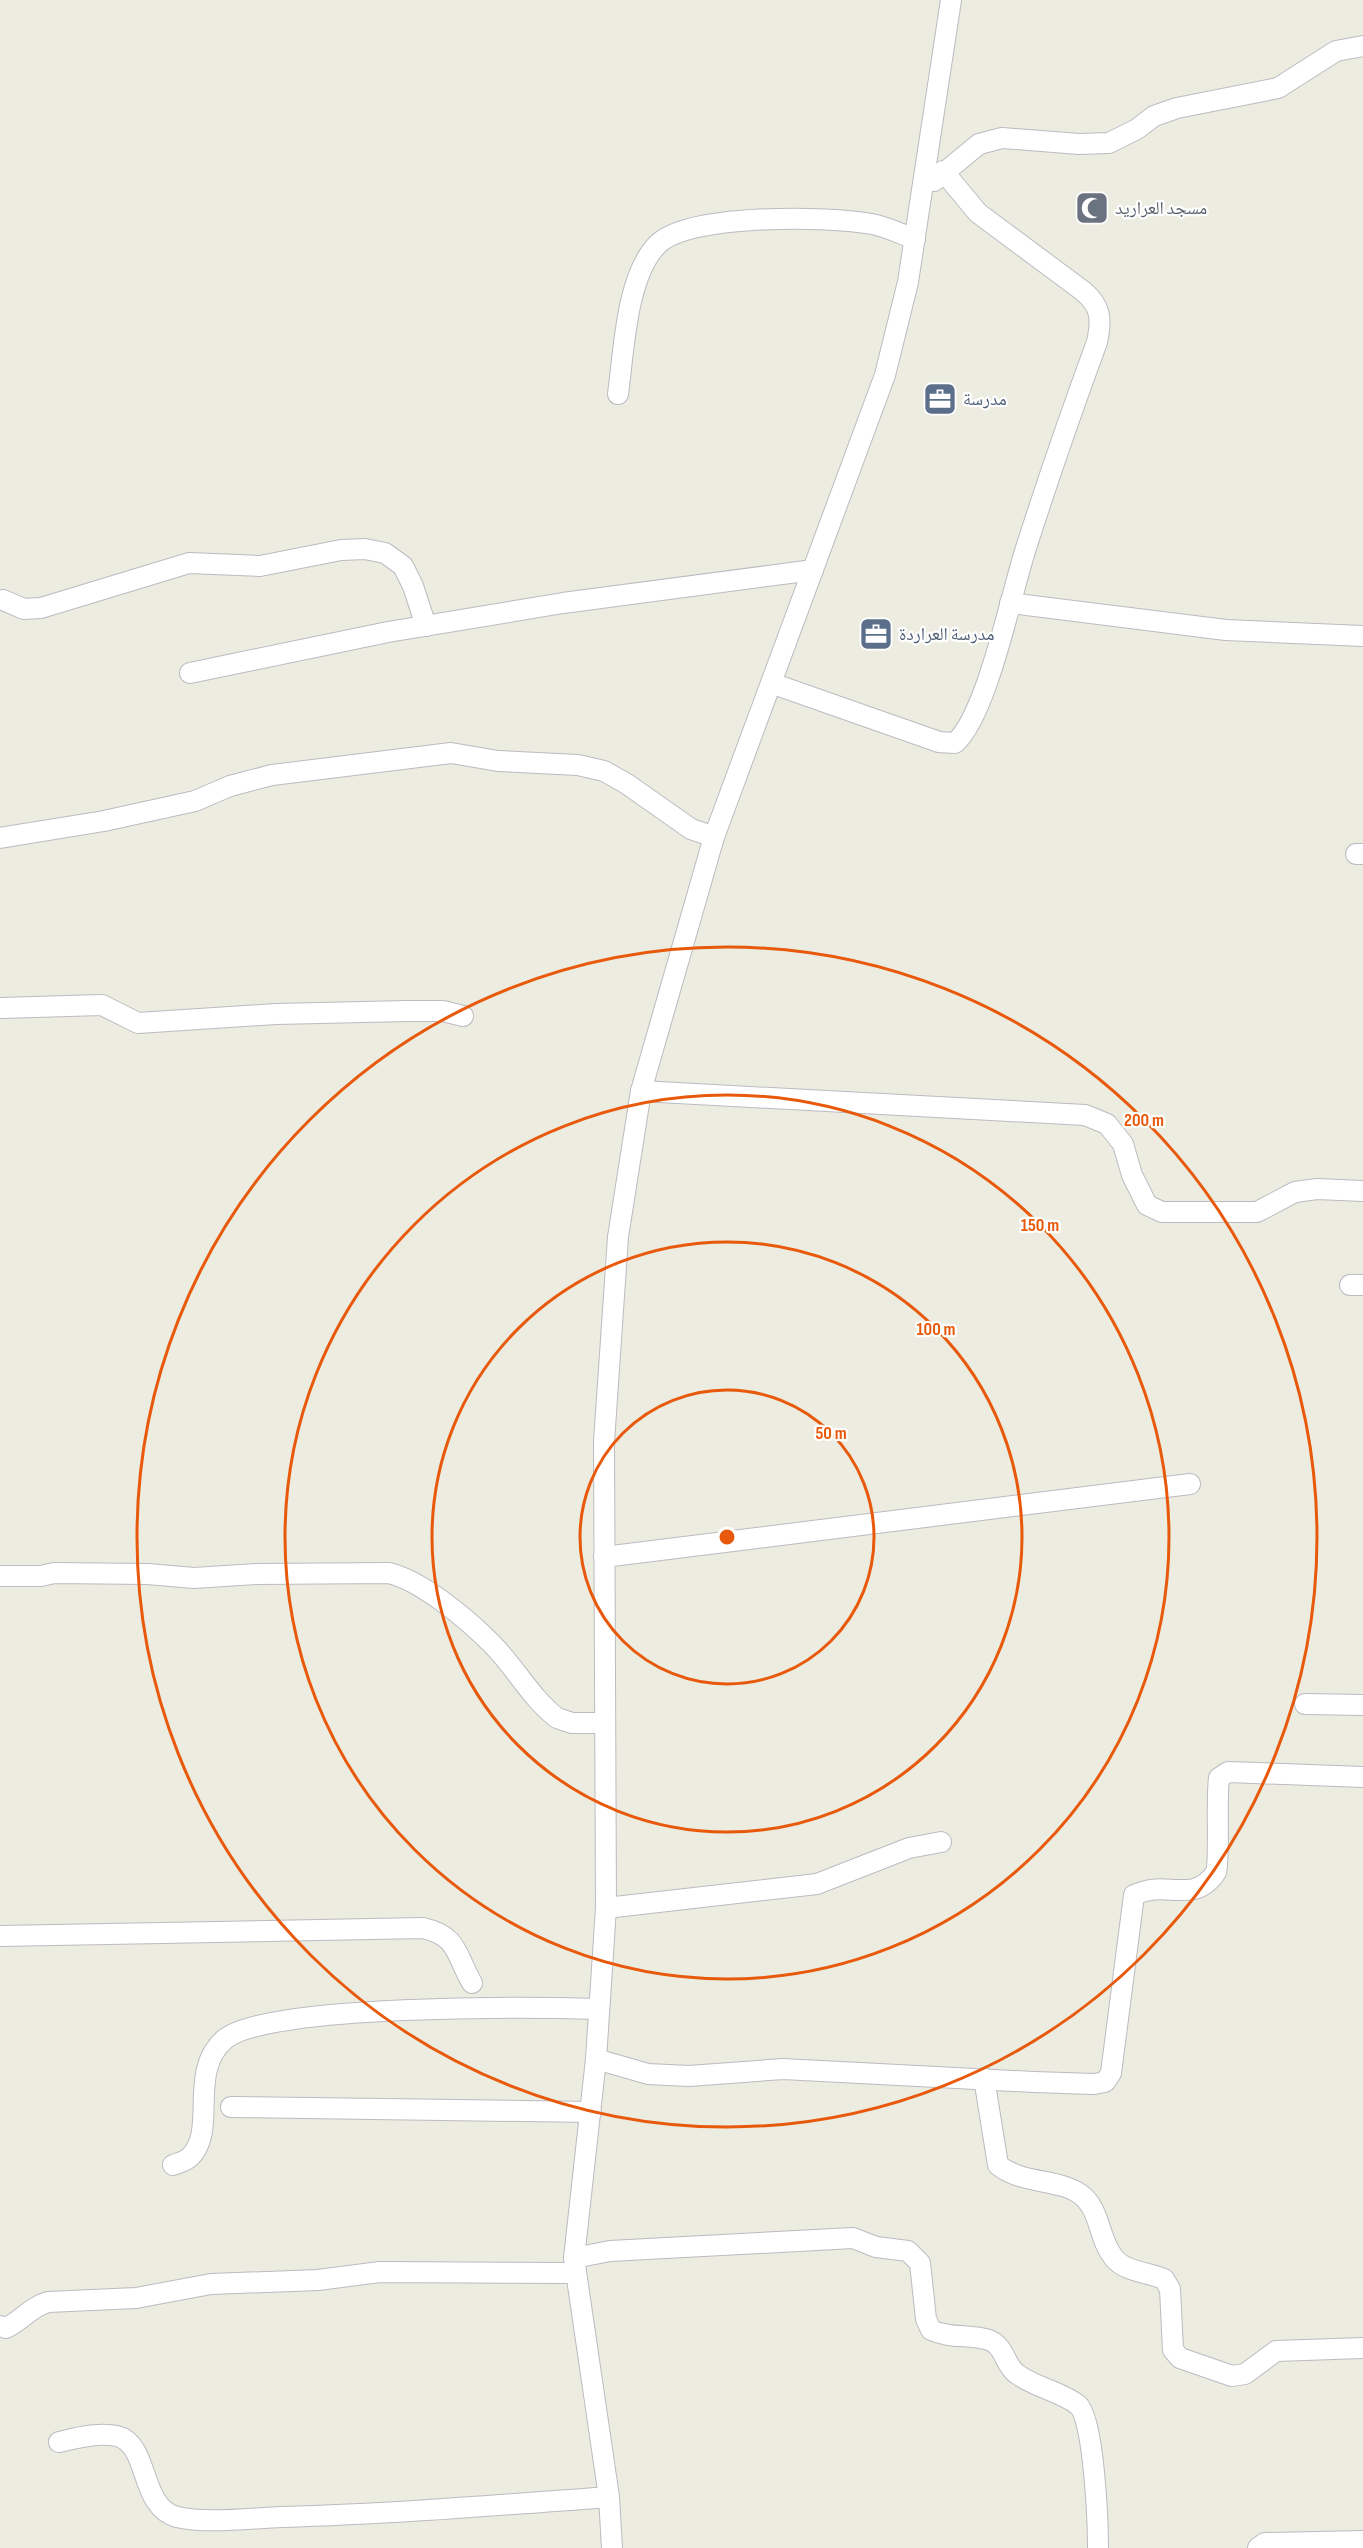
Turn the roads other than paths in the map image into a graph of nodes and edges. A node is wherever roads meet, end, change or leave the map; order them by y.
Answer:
1 (951, 0) edge
2 (1363, 46) edge
3 (943, 171) junction
4 (923, 192) junction
5 (915, 239) junction
6 (618, 394) dead end
7 (813, 570) junction
8 (3, 600) dead end
9 (1010, 603) junction
10 (426, 626) junction
11 (1363, 636) edge
12 (190, 673) dead end
13 (771, 683) junction
14 (714, 837) junction
15 (0, 838) edge
16 (0, 1008) edge
17 (463, 1016) dead end
18 (641, 1091) junction
19 (1363, 1191) edge
20 (1190, 1484) dead end
21 (604, 1557) junction
22 (0, 1576) edge
23 (1305, 1704) dead end
24 (1363, 1705) edge
25 (605, 1723) junction
26 (1363, 1777) edge
27 (942, 1842) dead end
28 (606, 1908) junction
29 (0, 1936) edge
30 (472, 1983) dead end
31 (599, 2009) junction
32 (596, 2059) junction
33 (984, 2078) junction
34 (231, 2107) dead end
35 (591, 2112) junction
36 (173, 2165) dead end
37 (574, 2265) junction
38 (0, 2326) edge
39 (1363, 2348) edge
40 (58, 2442) dead end
41 (609, 2497) junction
42 (1363, 2541) edge
43 (612, 2548) edge
44 (1098, 2548) edge
45 (1258, 2548) edge

1 - 4 street
2 - 3 street
3 - 4 street
3 - 9 street
4 - 5 street
5 - 6 street
5 - 7 street
7 - 10 street
7 - 13 street
8 - 10 street
9 - 11 street
9 - 13 street
10 - 12 street
13 - 14 street
14 - 15 street
14 - 18 street
16 - 17 street
18 - 19 street
18 - 21 street
20 - 21 street
21 - 25 street
22 - 25 street
23 - 24 street
25 - 28 street
26 - 33 street
27 - 28 street
28 - 31 street
29 - 30 street
31 - 32 street
31 - 36 street
32 - 33 street
32 - 35 street
33 - 39 street
34 - 35 street
35 - 37 street
37 - 38 street
37 - 41 street
37 - 44 street
40 - 41 street
41 - 43 street
42 - 45 street

